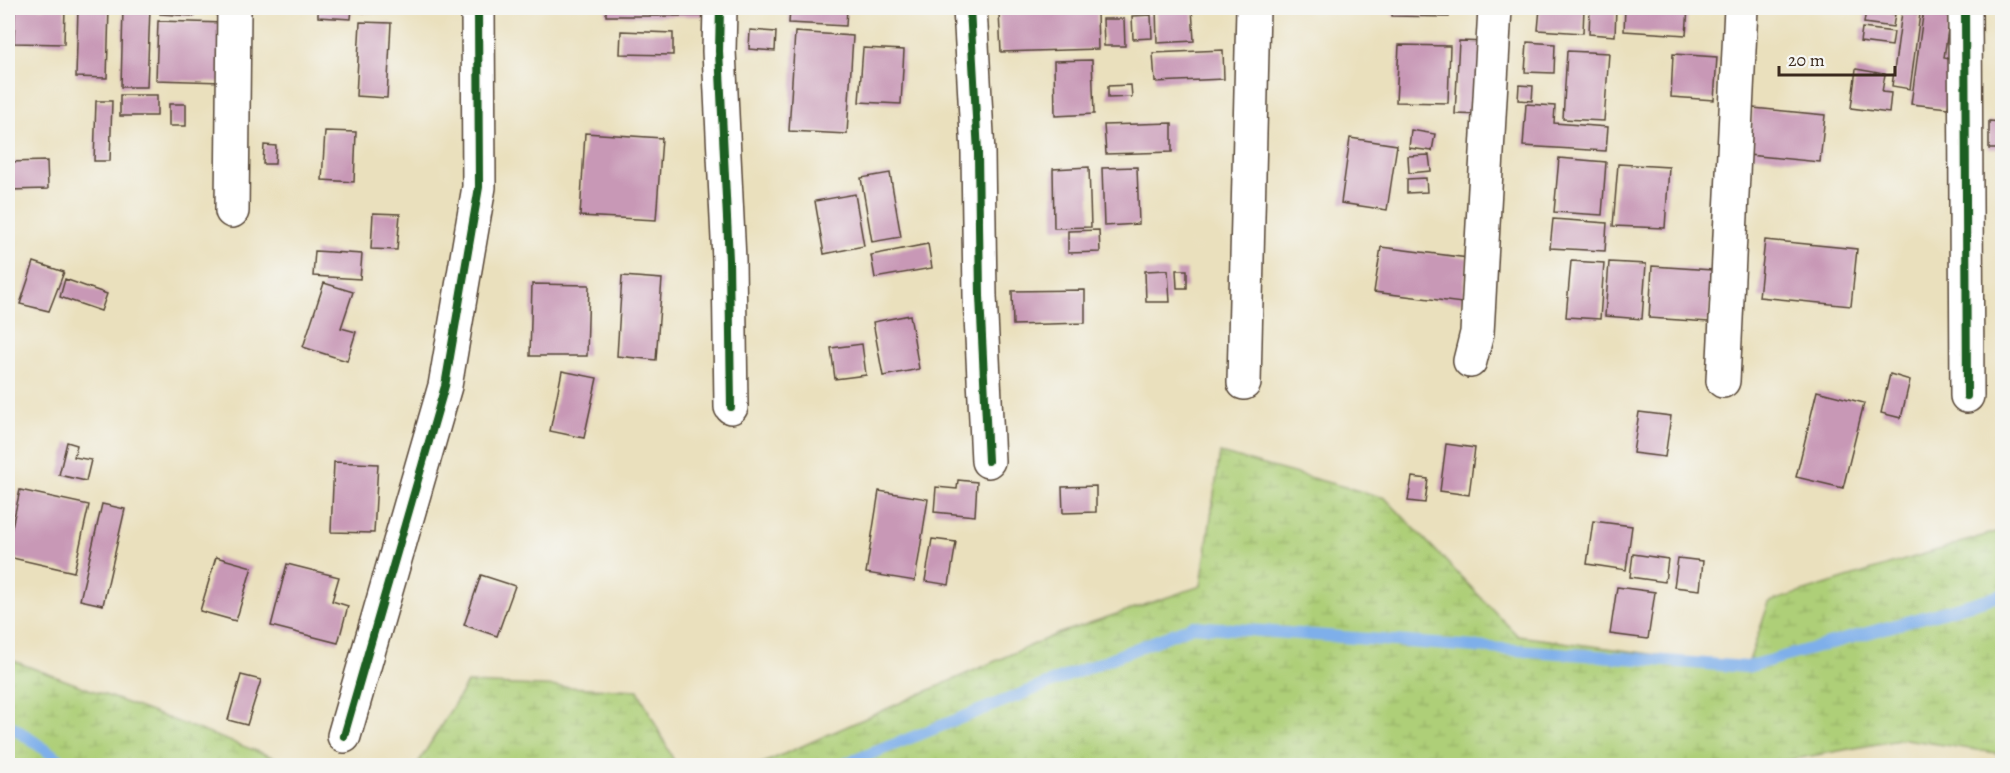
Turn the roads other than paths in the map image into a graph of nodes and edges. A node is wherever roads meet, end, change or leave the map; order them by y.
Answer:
1 (234, 8) edge
2 (478, 8) edge
3 (720, 8) edge
4 (970, 8) edge
5 (1253, 8) edge
6 (1495, 8) edge
7 (1741, 8) edge
8 (1965, 8) edge
9 (232, 211) dead end
10 (1470, 362) dead end
11 (1723, 381) dead end
12 (1244, 383) dead end
13 (1968, 396) dead end
14 (731, 407) dead end
15 (988, 461) dead end
16 (344, 736) dead end

1 - 9 street
2 - 16 street
3 - 14 street
4 - 15 street
5 - 12 street
6 - 10 street
7 - 11 street
8 - 13 street

